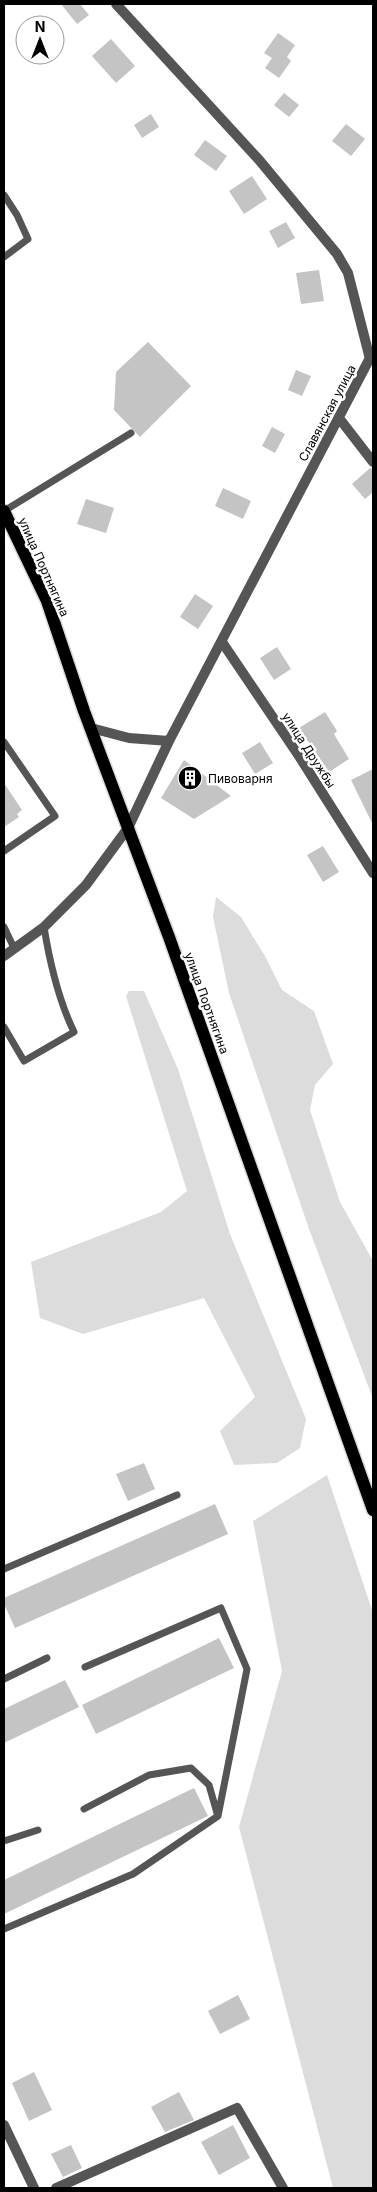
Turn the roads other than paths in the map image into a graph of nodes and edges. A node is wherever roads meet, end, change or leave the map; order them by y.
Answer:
1 (116, 4) edge
2 (4, 194) edge
3 (4, 257) edge
4 (372, 355) edge
5 (339, 418) junction
6 (131, 433) dead end
7 (373, 462) edge
8 (4, 511) edge
9 (222, 642) junction
10 (90, 728) junction
11 (169, 741) junction
12 (4, 742) edge
13 (128, 828) junction
14 (4, 851) edge
15 (373, 873) edge
16 (4, 927) edge
17 (44, 928) junction
18 (14, 948) junction
19 (4, 956) edge
20 (4, 1027) edge
21 (177, 1495) dead end
22 (373, 1510) edge
23 (4, 1569) edge
24 (47, 1658) dead end
25 (85, 1667) dead end
26 (4, 1679) edge
27 (84, 1809) dead end
28 (218, 1816) junction
29 (38, 1830) dead end
30 (4, 1841) edge
31 (4, 1929) edge
32 (4, 2126) edge
33 (34, 2188) edge
34 (56, 2188) edge
35 (283, 2188) edge

1 - 4 street, Славянская улица
2 - 3 lane
4 - 5 street, Славянская улица
5 - 7 street
5 - 9 street, Славянская улица
6 - 8 lane
8 - 10 main road, улица Портнягина
9 - 11 street, Славянская улица
9 - 15 street, улица Дружбы
10 - 11 street
10 - 13 main road, улица Портнягина
11 - 13 street, Славянская улица
12 - 14 lane
13 - 17 street, Славянская улица
13 - 22 main road, улица Портнягина
16 - 18 lane
17 - 18 street, Славянская улица
17 - 20 lane
18 - 19 street, Славянская улица
21 - 23 lane
24 - 26 lane
25 - 28 lane
27 - 28 lane
28 - 31 lane
29 - 30 lane
32 - 33 street
34 - 35 street

